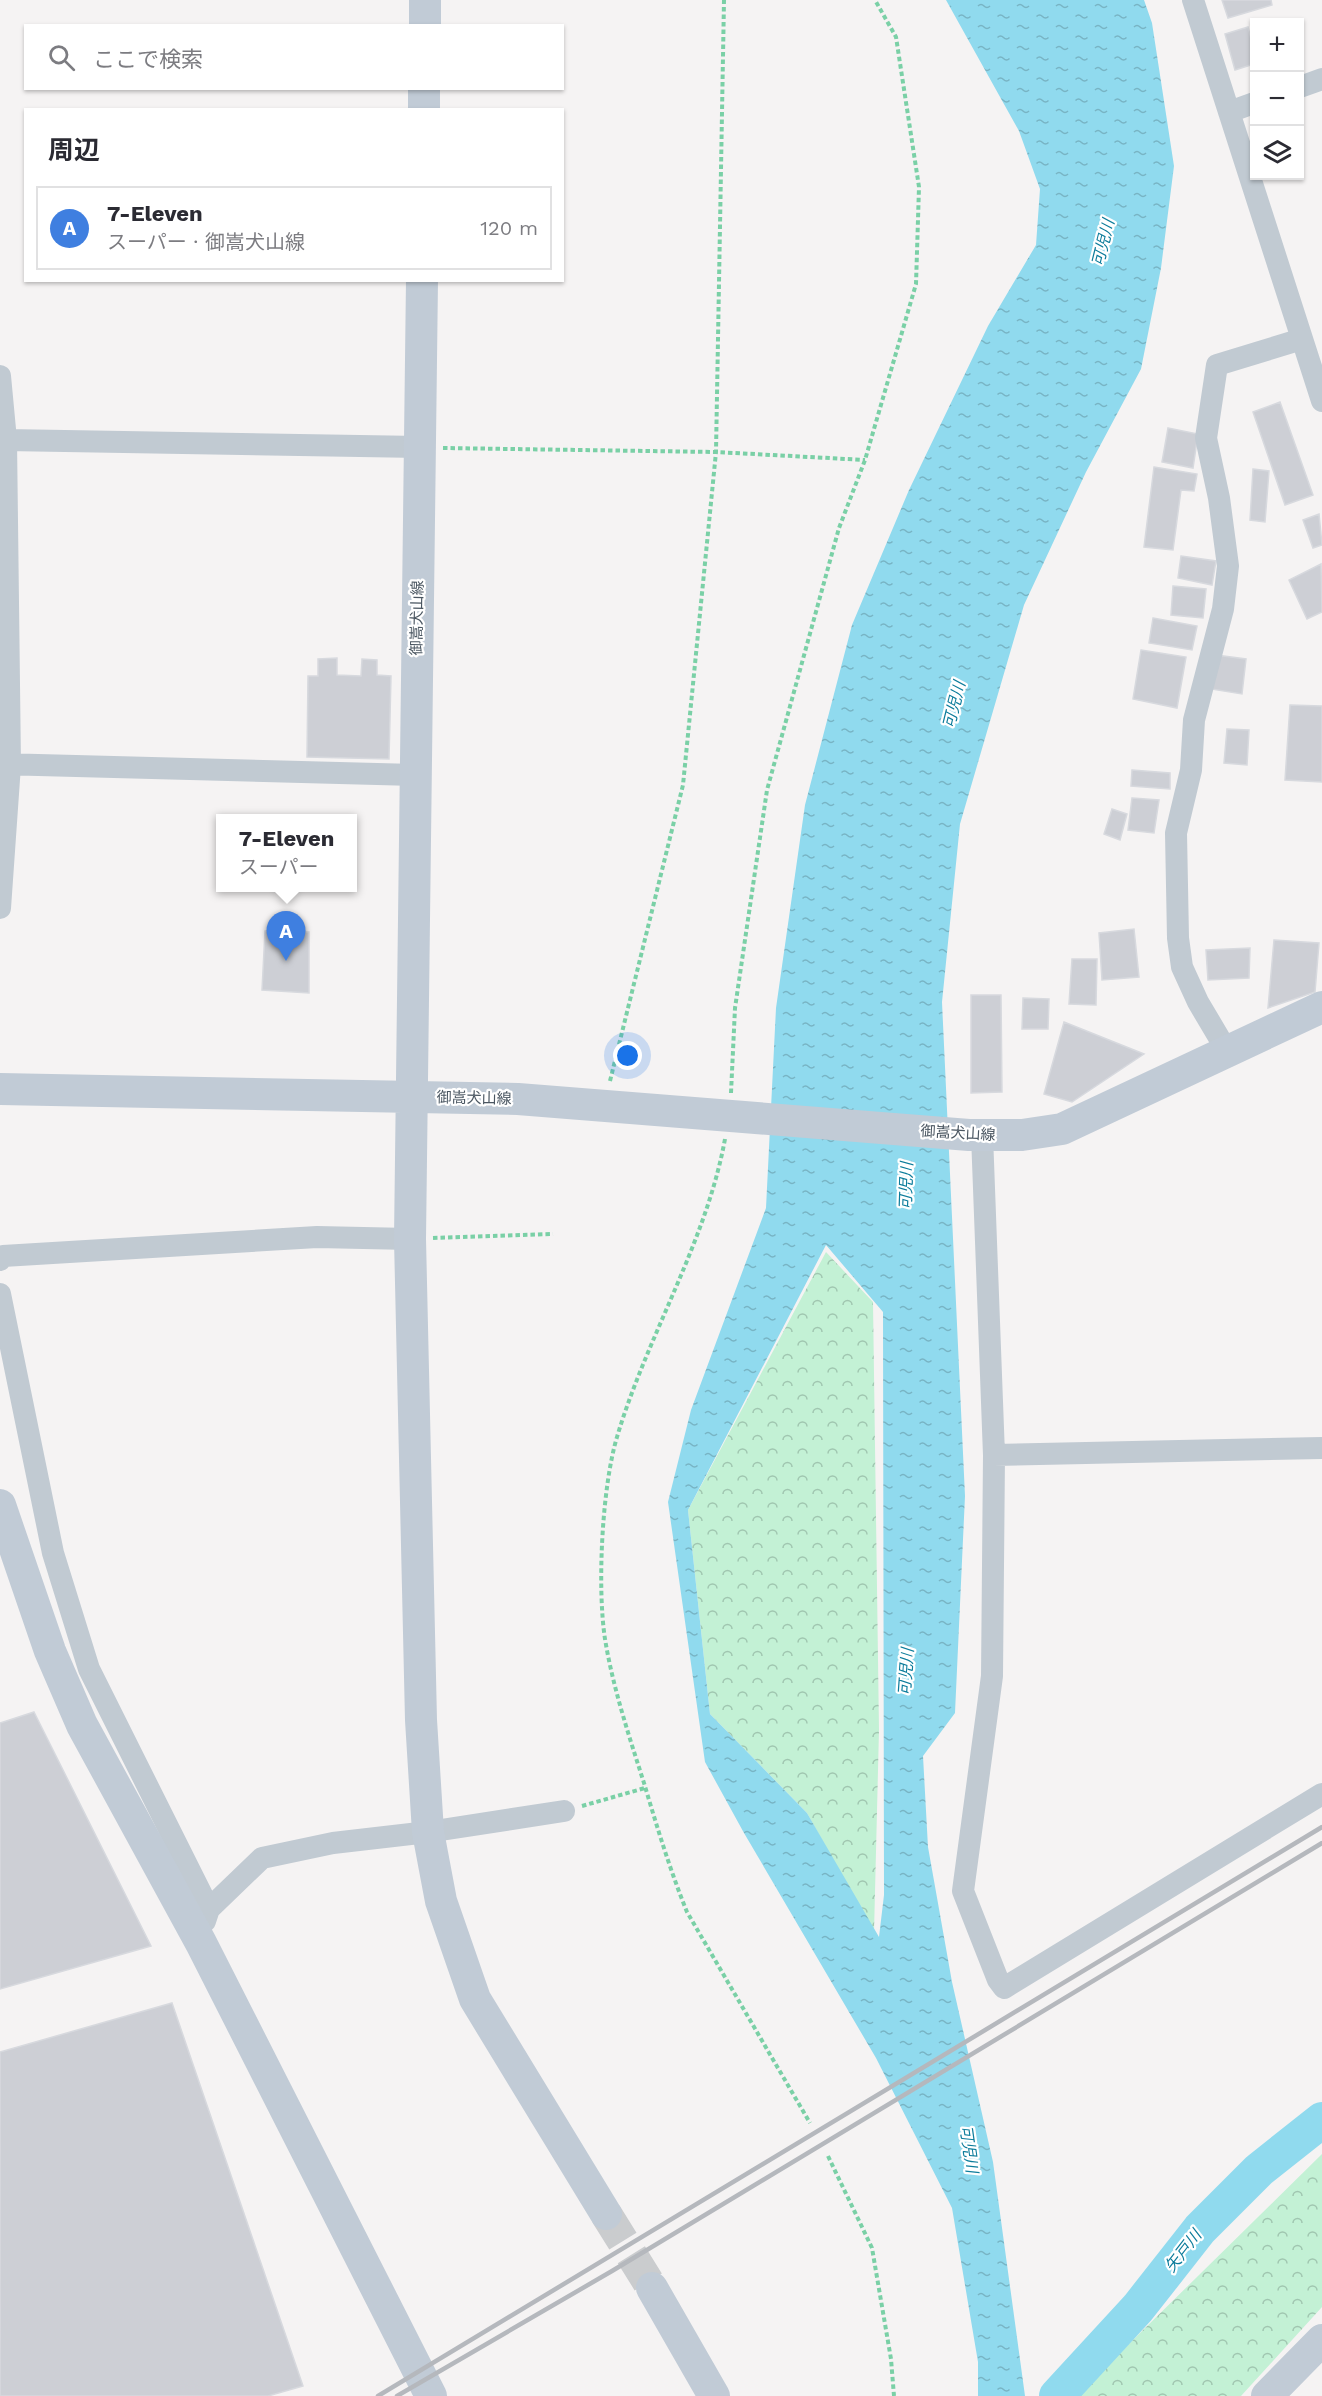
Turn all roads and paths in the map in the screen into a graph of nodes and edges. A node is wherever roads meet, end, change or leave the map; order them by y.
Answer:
1 (426, 0) edge
2 (724, 0) edge
3 (875, 0) edge
4 (1192, 0) edge
5 (425, 24) edge
6 (1322, 79) edge
7 (1304, 85) edge
8 (424, 90) edge
9 (1250, 104) edge
10 (424, 108) edge
11 (1228, 112) junction
12 (422, 282) edge
13 (1302, 339) junction
14 (0, 376) edge
15 (1322, 401) edge
16 (3, 439) edge
17 (420, 447) junction
18 (716, 452) junction
19 (865, 460) junction
20 (5, 764) edge
21 (415, 775) junction
22 (0, 908) edge
23 (1322, 1007) edge
24 (1227, 1051) junction
25 (0, 1089) edge
26 (413, 1097) junction
27 (605, 1104) junction
28 (730, 1116) junction
29 (976, 1135) junction
30 (553, 1234) dead end
31 (410, 1239) junction
32 (0, 1260) edge
33 (0, 1294) edge
34 (1322, 1448) edge
35 (994, 1455) junction
36 (0, 1505) edge
37 (645, 1788) junction
38 (1322, 1794) edge
39 (564, 1811) joint
40 (428, 1832) junction
41 (209, 1909) junction
42 (201, 1943) junction
43 (810, 2123) dead end
44 (828, 2156) dead end
45 (606, 2214) tunnel mouth
46 (652, 2288) tunnel mouth
47 (1322, 2340) edge
48 (431, 2396) edge
49 (714, 2396) edge
50 (894, 2396) edge
51 (1267, 2396) edge

1 - 5 street
2 - 18 path
3 - 19 path
4 - 11 street
6 - 7 street
8 - 10 street
9 - 11 street
11 - 13 street
12 - 17 street, 御嵩犬山線
13 - 15 street
13 - 24 street
14 - 16 street
16 - 17 street
16 - 20 street
17 - 18 path
17 - 21 street, 御嵩犬山線
18 - 19 path
18 - 27 path
19 - 28 path
20 - 21 street
20 - 22 street
21 - 26 street, 御嵩犬山線
23 - 24 street, 御嵩犬山線
24 - 29 street, 御嵩犬山線
25 - 26 street
26 - 27 street, 御嵩犬山線
26 - 31 street
27 - 28 street, 御嵩犬山線
28 - 29 street, 御嵩犬山線
28 - 37 path
29 - 35 street
30 - 31 path
31 - 32 street
31 - 40 street
33 - 41 street
34 - 35 street
35 - 38 street
36 - 42 street
37 - 39 path
37 - 43 path
39 - 40 street
40 - 41 street
40 - 45 street
41 - 42 street
42 - 48 street
44 - 50 path
46 - 49 street
47 - 51 street

